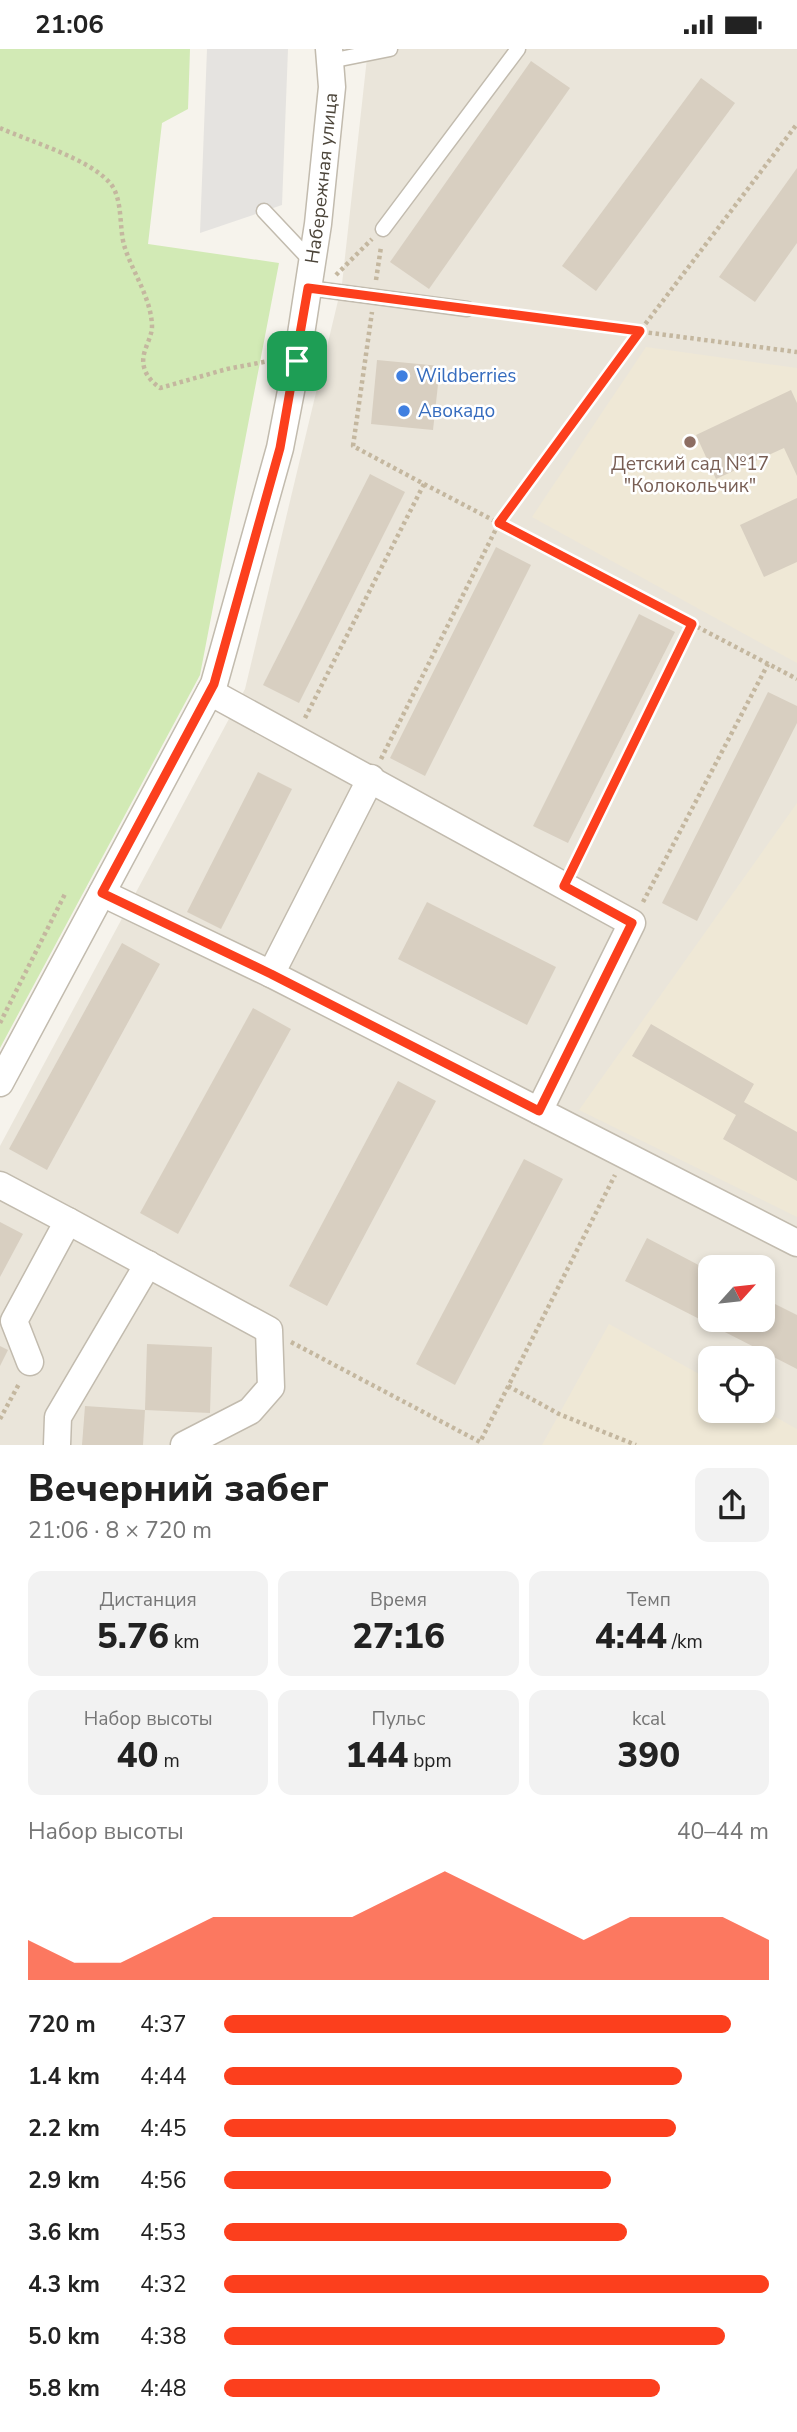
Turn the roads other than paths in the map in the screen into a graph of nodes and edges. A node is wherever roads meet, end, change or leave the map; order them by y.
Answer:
1 (390, 49) edge
2 (518, 49) edge
3 (329, 55) edge
4 (264, 211) dead end
5 (383, 229) road end
6 (314, 280) junction
7 (467, 309) road end
8 (210, 692) junction
9 (371, 779) junction
10 (102, 893) junction
11 (271, 974) junction
12 (0, 1083) edge
13 (539, 1111) junction
14 (0, 1185) edge
15 (68, 1221) junction
16 (797, 1243) edge
17 (148, 1264) junction
18 (30, 1362) road end
19 (57, 1445) edge
20 (184, 1445) edge

1 - 3 lane
2 - 5 lane
3 - 6 street, Набережная улица
4 - 6 lane
6 - 7 lane
6 - 8 street, Набережная улица
8 - 9 street
8 - 10 street, Набережная улица
9 - 11 street
9 - 13 street
10 - 11 street
10 - 12 street, Набережная улица
11 - 13 street
13 - 16 street
14 - 15 street
15 - 17 street
15 - 18 street
17 - 19 street
17 - 20 street

